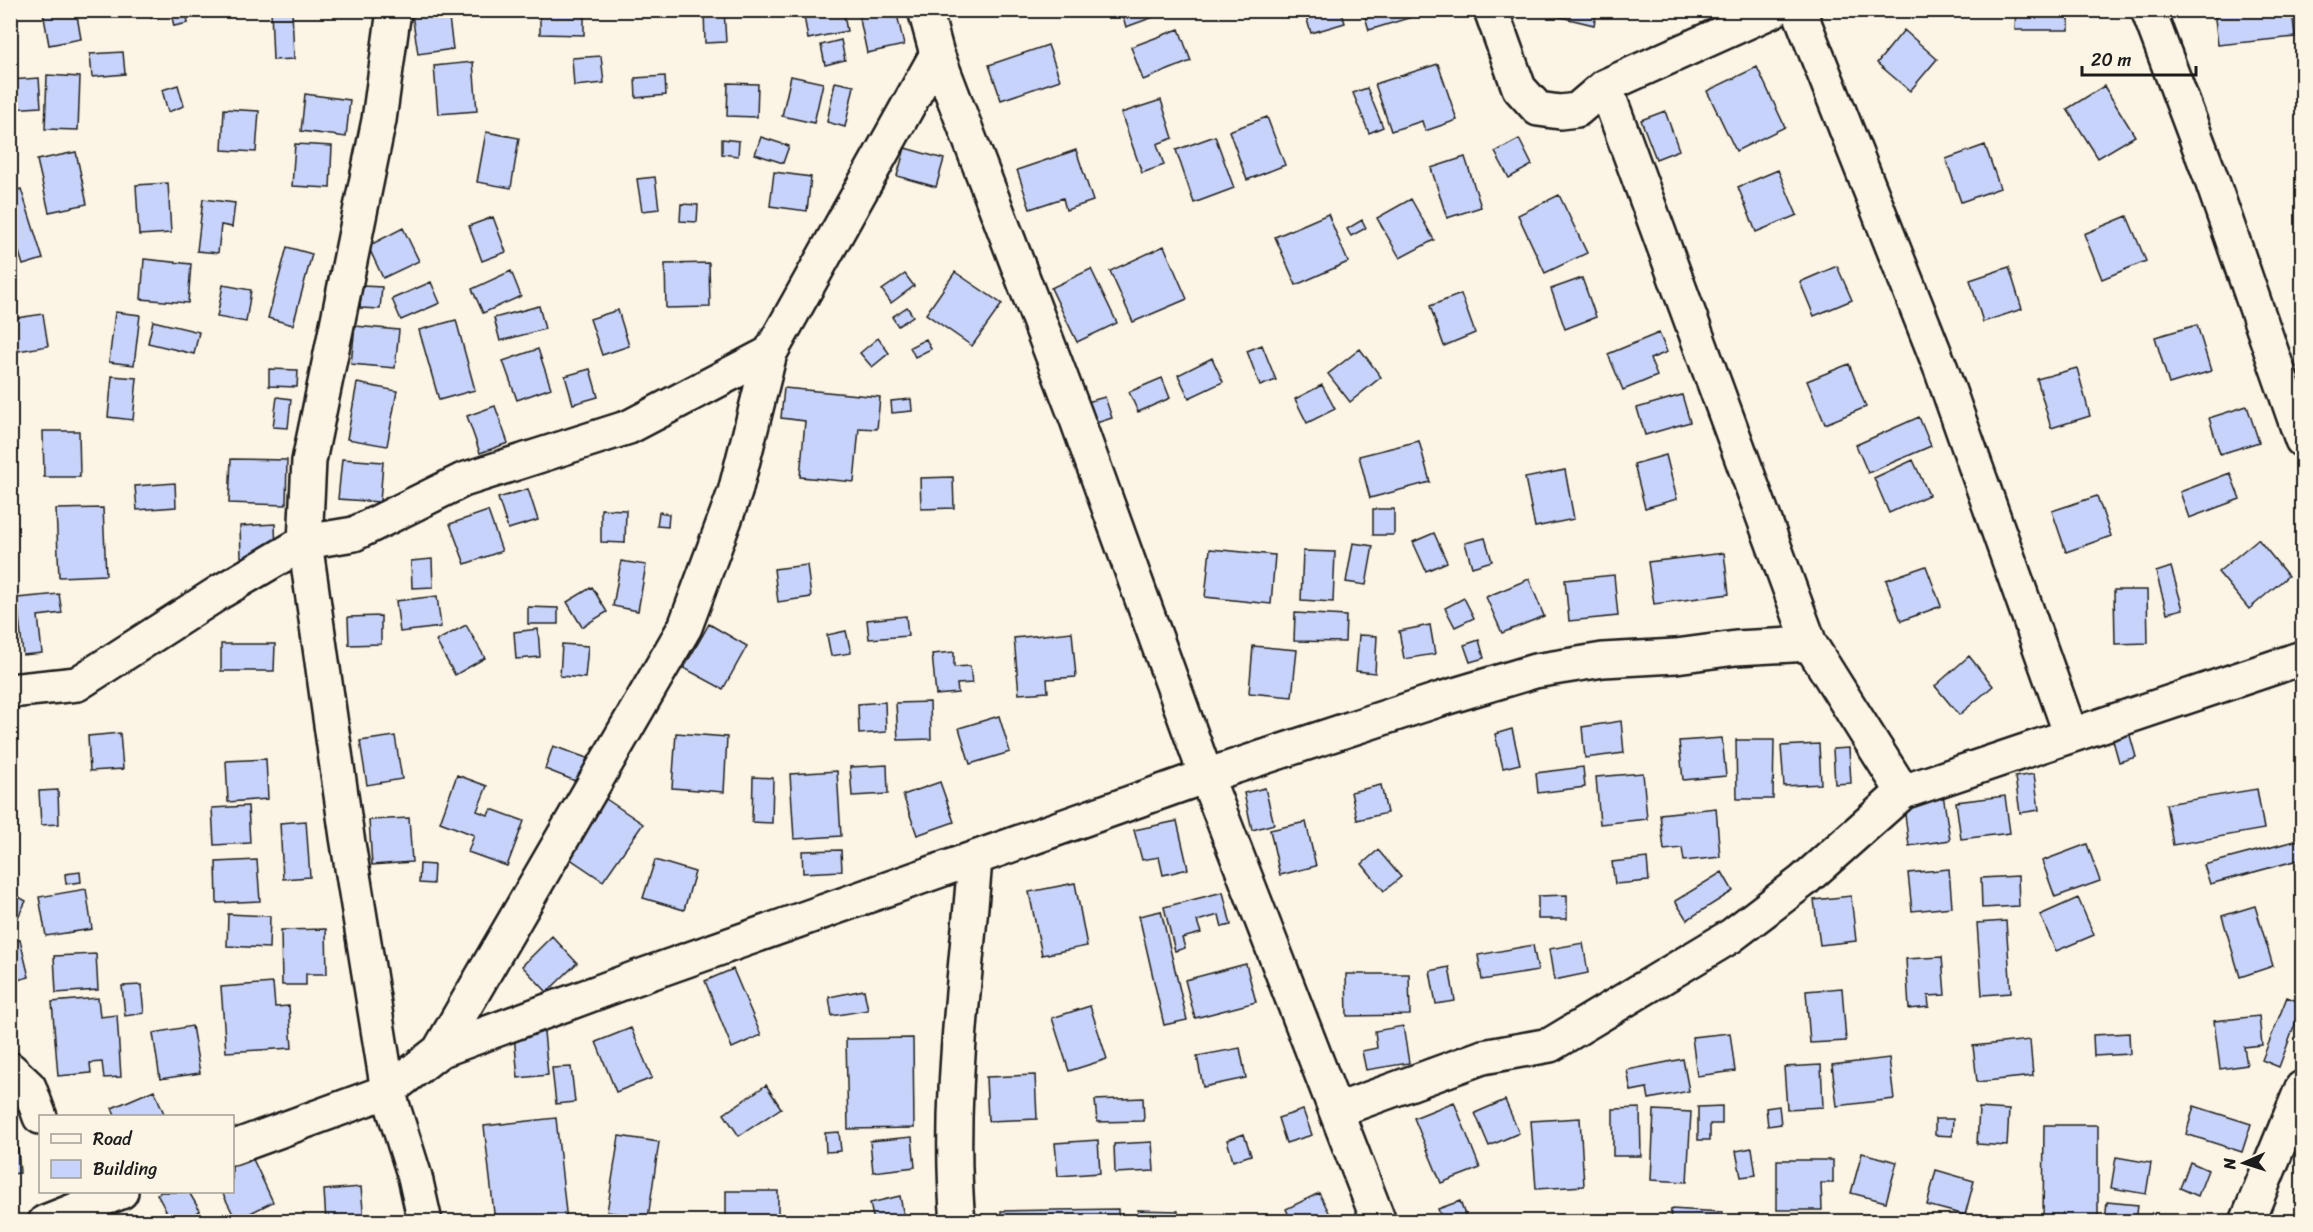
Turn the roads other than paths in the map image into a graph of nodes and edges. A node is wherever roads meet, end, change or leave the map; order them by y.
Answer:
1 (394, 10) edge
2 (925, 10) edge
3 (1491, 10) edge
4 (1774, 10) edge
5 (1799, 10) edge
6 (2148, 10) edge
7 (937, 54) junction
8 (1605, 86) junction
9 (770, 353) junction
10 (2294, 388) edge
11 (2302, 440) edge
12 (305, 542) junction
13 (1810, 644) junction
14 (2302, 657) edge
15 (10, 691) edge
16 (2071, 735) junction
17 (1206, 776) junction
18 (1903, 792) junction
19 (975, 859) junction
20 (439, 1051) junction
21 (10, 1069) edge
22 (2302, 1088) edge
23 (388, 1091) junction
24 (1338, 1110) junction
25 (39, 1115) edge
26 (234, 1147) edge
27 (111, 1193) edge
28 (73, 1201) edge
29 (45, 1221) edge
30 (424, 1221) edge
31 (958, 1221) edge
32 (1379, 1221) edge
33 (2247, 1221) edge

1 - 12 street
2 - 7 street
3 - 8 street
4 - 8 street
5 - 16 street
6 - 10 street
7 - 9 street
7 - 17 street
8 - 13 street
9 - 12 street
9 - 20 street
10 - 11 street
12 - 15 street
12 - 23 street
13 - 17 street
13 - 18 street
14 - 16 street
16 - 18 street
17 - 19 street
17 - 24 street
18 - 24 street
19 - 20 street
19 - 31 street
20 - 23 street
21 - 25 street
22 - 33 street
23 - 26 street
23 - 30 street
24 - 32 street
27 - 28 street
28 - 29 street

